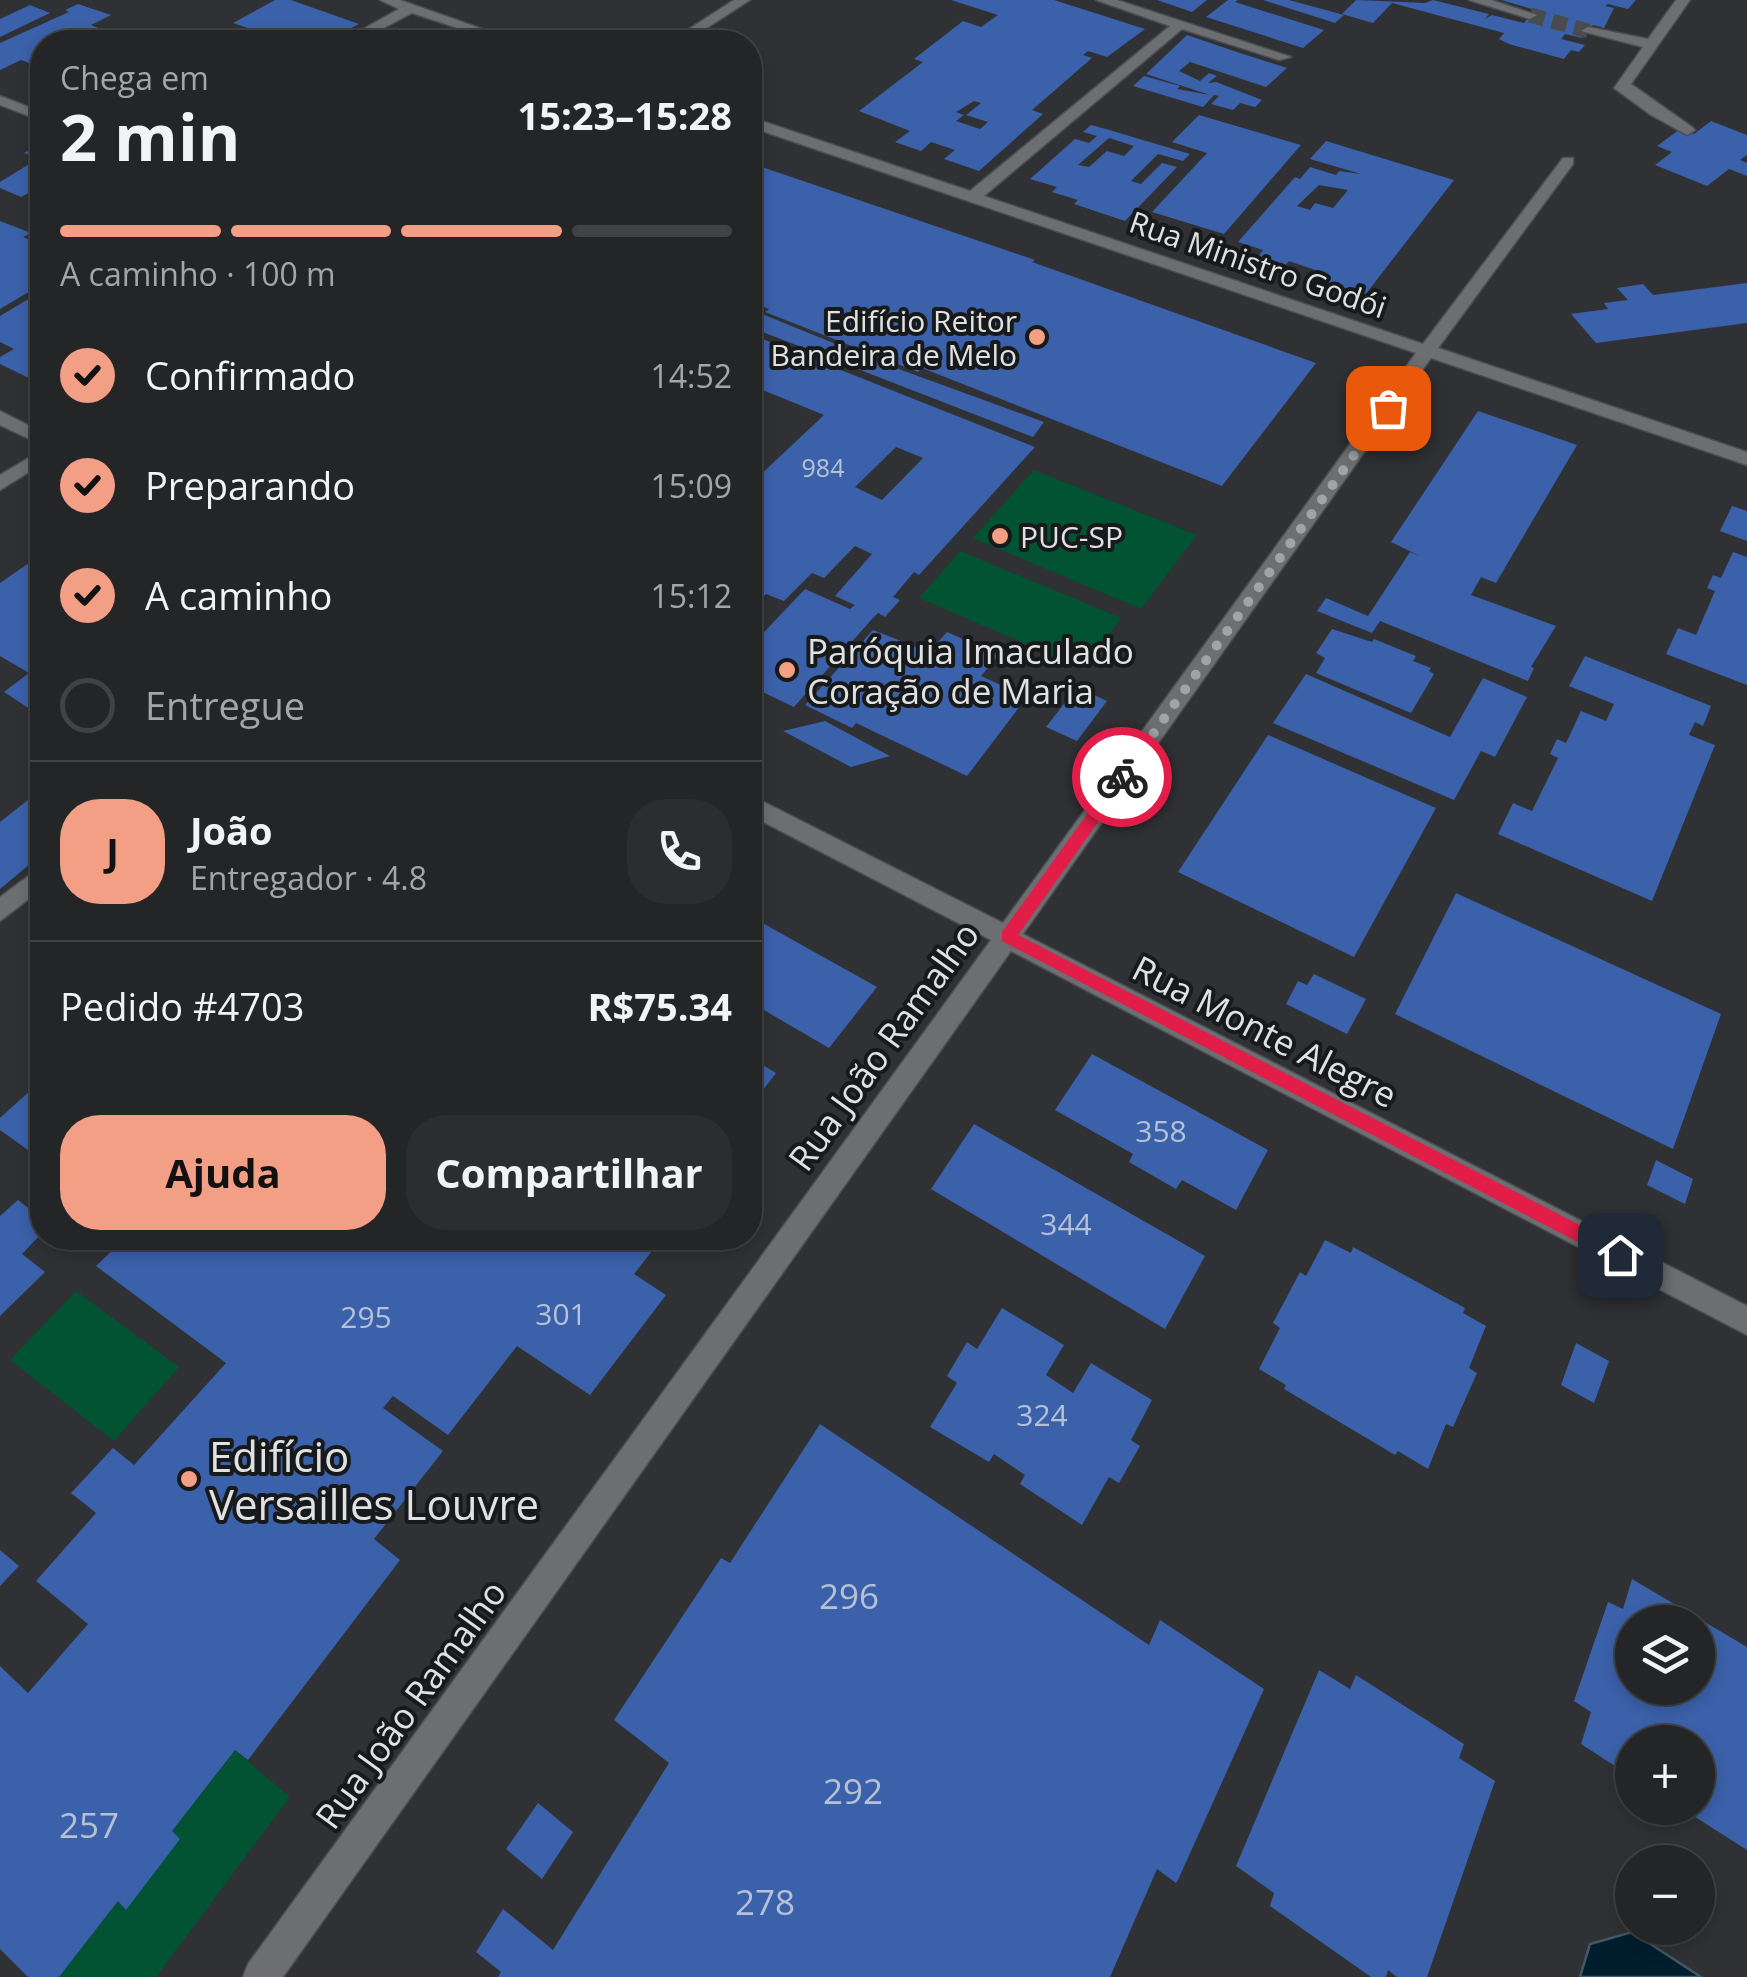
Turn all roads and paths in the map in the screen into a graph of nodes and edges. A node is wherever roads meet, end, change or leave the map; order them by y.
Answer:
1 (387, 0) edge
2 (743, 0) edge
3 (1103, 0) edge
4 (1476, 0) edge
5 (1683, 0) edge
6 (411, 8) junction
7 (1530, 15) tunnel mouth
8 (1180, 24) junction
9 (369, 30) edge
10 (476, 30) edge
11 (695, 30) edge
12 (1588, 30) tunnel mouth
13 (1650, 44) junction
14 (1284, 57) dead end
15 (0, 100) edge
16 (30, 112) edge
17 (762, 126) edge
18 (1687, 130) dead end
19 (1568, 161) dead end
20 (974, 196) junction
21 (1428, 352) junction
22 (0, 417) edge
23 (30, 433) edge
24 (1747, 459) edge
25 (30, 464) edge
26 (0, 484) edge
27 (762, 810) edge
28 (30, 886) edge
29 (0, 912) edge
30 (1008, 937) junction
31 (1747, 1320) edge
32 (261, 1977) edge

1 - 6 street
2 - 11 street
3 - 8 street
4 - 7 street
5 - 13 street
6 - 9 street
6 - 10 street
8 - 14 street
8 - 20 street
12 - 13 street
13 - 18 street
15 - 16 street
17 - 20 street, Rua Ministro Godói
19 - 21 street, Rua João Ramalho
20 - 21 street, Rua Ministro Godói
21 - 24 street, Rua Ministro Godói
21 - 30 street, Rua João Ramalho
22 - 23 street
25 - 26 street
27 - 30 street, Rua Monte Alegre
28 - 29 street
30 - 31 street, Rua Monte Alegre
30 - 32 street, Rua João Ramalho

